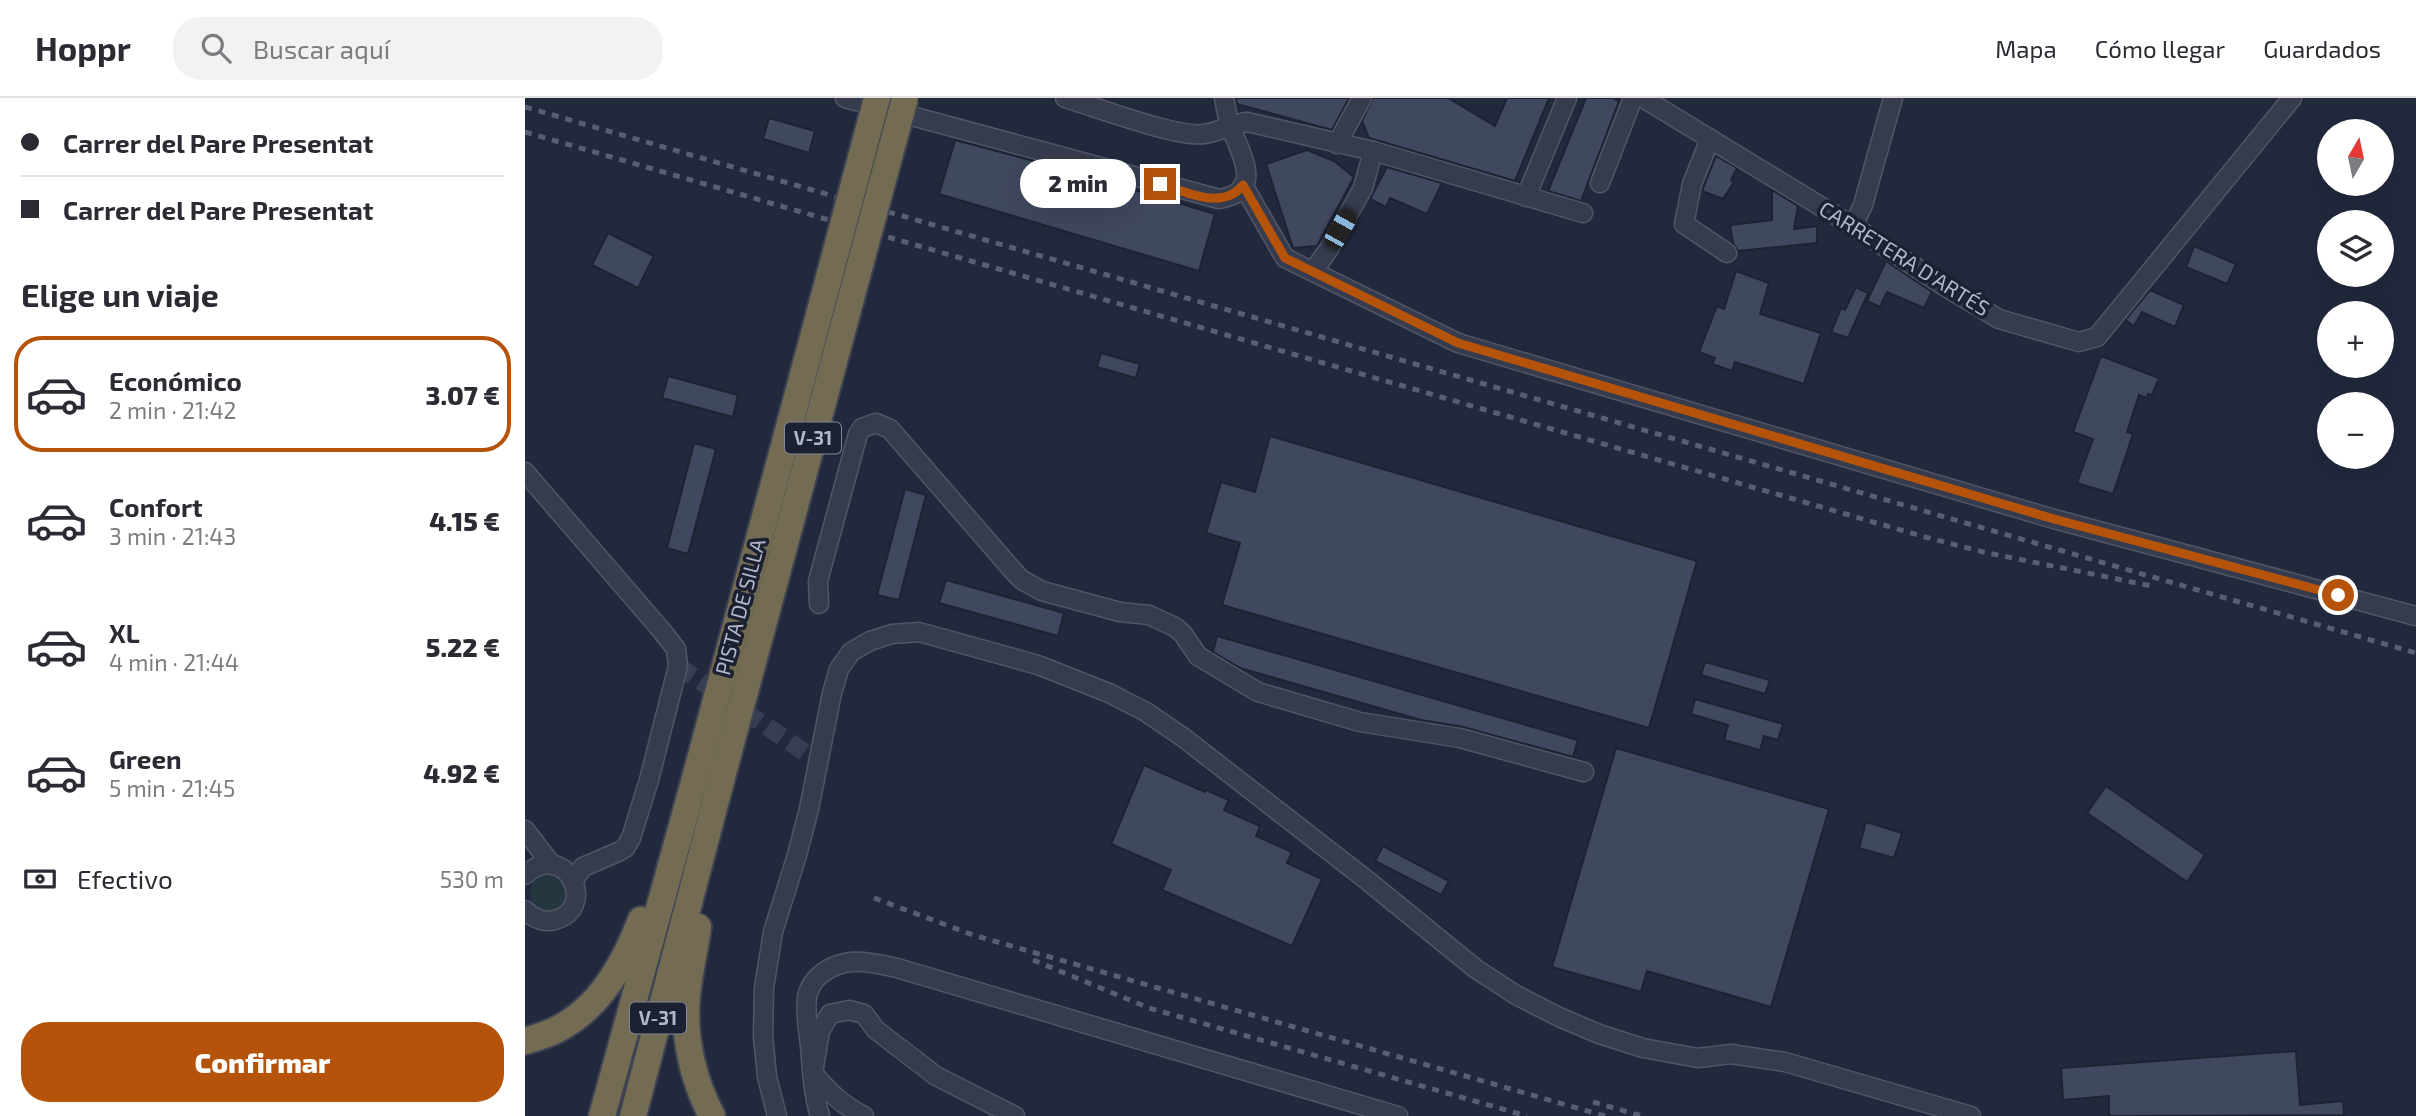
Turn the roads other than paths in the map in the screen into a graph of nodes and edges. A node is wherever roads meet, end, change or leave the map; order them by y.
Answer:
1 (847, 98) edge
2 (877, 98) edge
3 (905, 98) edge
4 (1065, 98) edge
5 (1224, 98) edge
6 (1362, 98) edge
7 (1567, 98) edge
8 (1633, 98) edge
9 (1643, 98) edge
10 (1893, 98) edge
11 (2293, 98) edge
12 (1230, 125) junction
13 (1710, 139) junction
14 (1337, 144) junction
15 (1373, 151) junction
16 (1600, 183) dead end
17 (1243, 185) junction
18 (1526, 197) junction
19 (1583, 213) dead end
20 (1853, 226) junction
21 (1727, 253) dead end
22 (1313, 271) junction
23 (525, 472) edge
24 (818, 604) dead end
25 (2416, 616) edge
26 (1584, 772) dead end
27 (710, 774) junction
28 (525, 830) edge
29 (552, 865) junction
30 (697, 870) junction
31 (525, 876) edge
32 (573, 881) junction
33 (525, 910) edge
34 (533, 923) edge
35 (525, 1041) edge
36 (813, 1073) junction
37 (602, 1116) edge
38 (632, 1116) edge
39 (712, 1116) edge
40 (777, 1116) edge
41 (820, 1116) edge
42 (864, 1116) edge
43 (1015, 1116) edge
44 (1398, 1116) edge
45 (1971, 1116) edge

1 - 17 street
2 - 27 highway, PISTA DE SILLA / V-31, bridge
3 - 27 highway, V-31, bridge
4 - 12 street
5 - 12 street
6 - 14 street
7 - 18 street
8 - 16 street
9 - 13 street, CARRETERA D'ARTÉS
10 - 20 street
11 - 20 street, CARRETERA D'ARTÉS
12 - 14 street
12 - 17 street
13 - 20 street, CARRETERA D'ARTÉS
13 - 21 street
14 - 15 street
15 - 18 street
15 - 22 street
17 - 22 street
18 - 19 street
22 - 25 street
23 - 32 street
24 - 26 street
27 - 30 highway, PISTA DE SILLA / V-31
27 - 35 highway
27 - 37 highway, PISTA DE SILLA / V-31
28 - 29 street
29 - 31 street
29 - 32 street
30 - 38 highway, PISTA DE SILLA / V-31
30 - 39 highway
32 - 34 street
33 - 34 street
36 - 41 street
36 - 42 street
36 - 43 street
36 - 44 street
40 - 45 street

